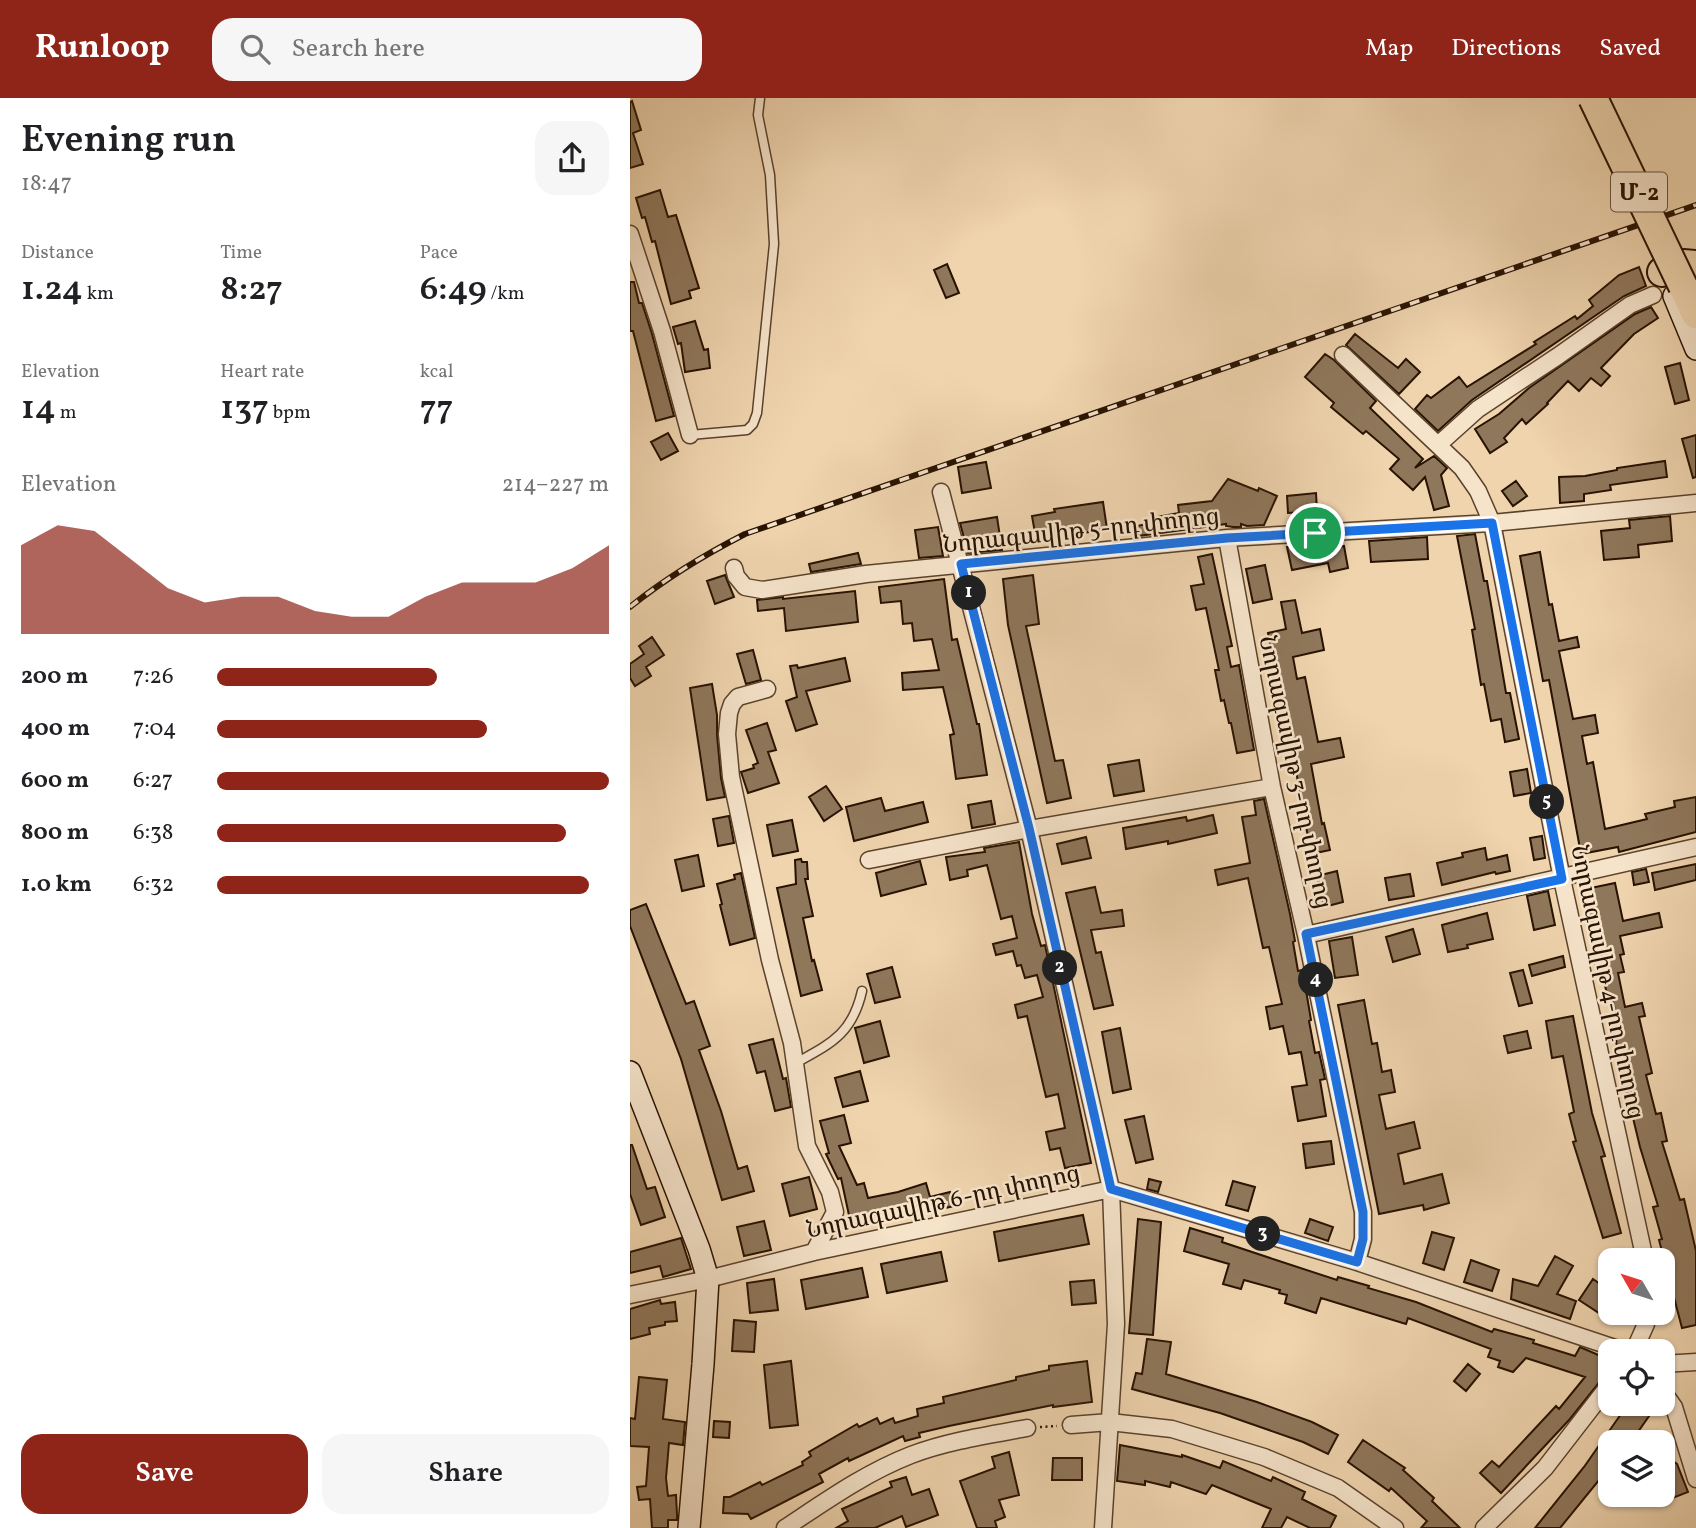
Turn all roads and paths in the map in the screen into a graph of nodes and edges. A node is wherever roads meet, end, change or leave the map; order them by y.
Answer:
1 (760, 98) edge
2 (1612, 98) edge
3 (1589, 100) edge
4 (630, 234) edge
5 (1678, 279) edge
6 (1696, 314) edge
7 (1696, 349) edge
8 (1343, 355) dead end
9 (691, 435) joint
10 (1439, 444) junction
11 (941, 492) dead end
12 (1696, 503) edge
13 (1492, 523) junction
14 (1227, 538) junction
15 (961, 564) junction
16 (734, 568) dead end
17 (767, 689) dead end
18 (1272, 787) junction
19 (1029, 828) junction
20 (1696, 847) edge
21 (869, 860) dead end
22 (1562, 879) junction
23 (1306, 934) junction
24 (862, 991) dead end
25 (794, 1064) junction
26 (630, 1072) edge
27 (1111, 1189) junction
28 (1642, 1248) edge
29 (814, 1252) junction
30 (1357, 1262) junction
31 (708, 1279) junction
32 (630, 1295) edge
33 (1598, 1343) edge
34 (1696, 1362) edge
35 (1675, 1363) edge
36 (1598, 1400) edge
37 (1675, 1410) edge
38 (1110, 1422) junction
39 (1071, 1425) joint
40 (1027, 1427) joint
41 (1696, 1479) edge
42 (689, 1528) edge
43 (785, 1528) edge
44 (1102, 1528) edge
45 (1395, 1528) edge
46 (1484, 1528) edge

1 - 9 lane
2 - 5 highway, Մ-2
3 - 5 highway, Մ-2, bridge
4 - 9 street
5 - 6 highway, Մ-2
5 - 7 main road
5 - 10 street
8 - 10 street, Նորագավիթ 4-րդ փողոց
10 - 13 street, Նորագավիթ 4-րդ փողոց
11 - 15 street
12 - 13 street, Նորագավիթ 5-րդ փողոց
13 - 14 street, Նորագավիթ 5-րդ փողոց
13 - 22 street, Նորագավիթ 4-րդ փողոց
14 - 15 street, Նորագավիթ 5-րդ փողոց
14 - 18 street, Նորագավիթ 3-րդ փողոց
15 - 16 street, Նորագավիթ 5-րդ փողոց
15 - 19 street
17 - 25 street
18 - 19 street
18 - 23 street, Նորագավիթ 3-րդ փողոց
19 - 21 street
19 - 27 street
20 - 22 street
22 - 23 street
22 - 28 street, Նորագավիթ 4-րդ փողոց
23 - 30 street, Նորագավիթ 3-րդ փողոց
24 - 25 lane
25 - 29 street
26 - 31 main road
27 - 29 street, Նորագավիթ 6-րդ փողոց
27 - 30 street, Նորագավիթ 6-րդ փողոց
27 - 38 street
29 - 31 street, Նորագավիթ 6-րդ փողոց
30 - 33 street, Նորագավիթ 6-րդ փողոց
31 - 32 street, Նորագավիթ 6-րդ փողոց
31 - 42 main road
34 - 35 street
36 - 46 street
37 - 41 street
38 - 39 street
38 - 44 street
38 - 45 street
39 - 40 path
40 - 43 street

